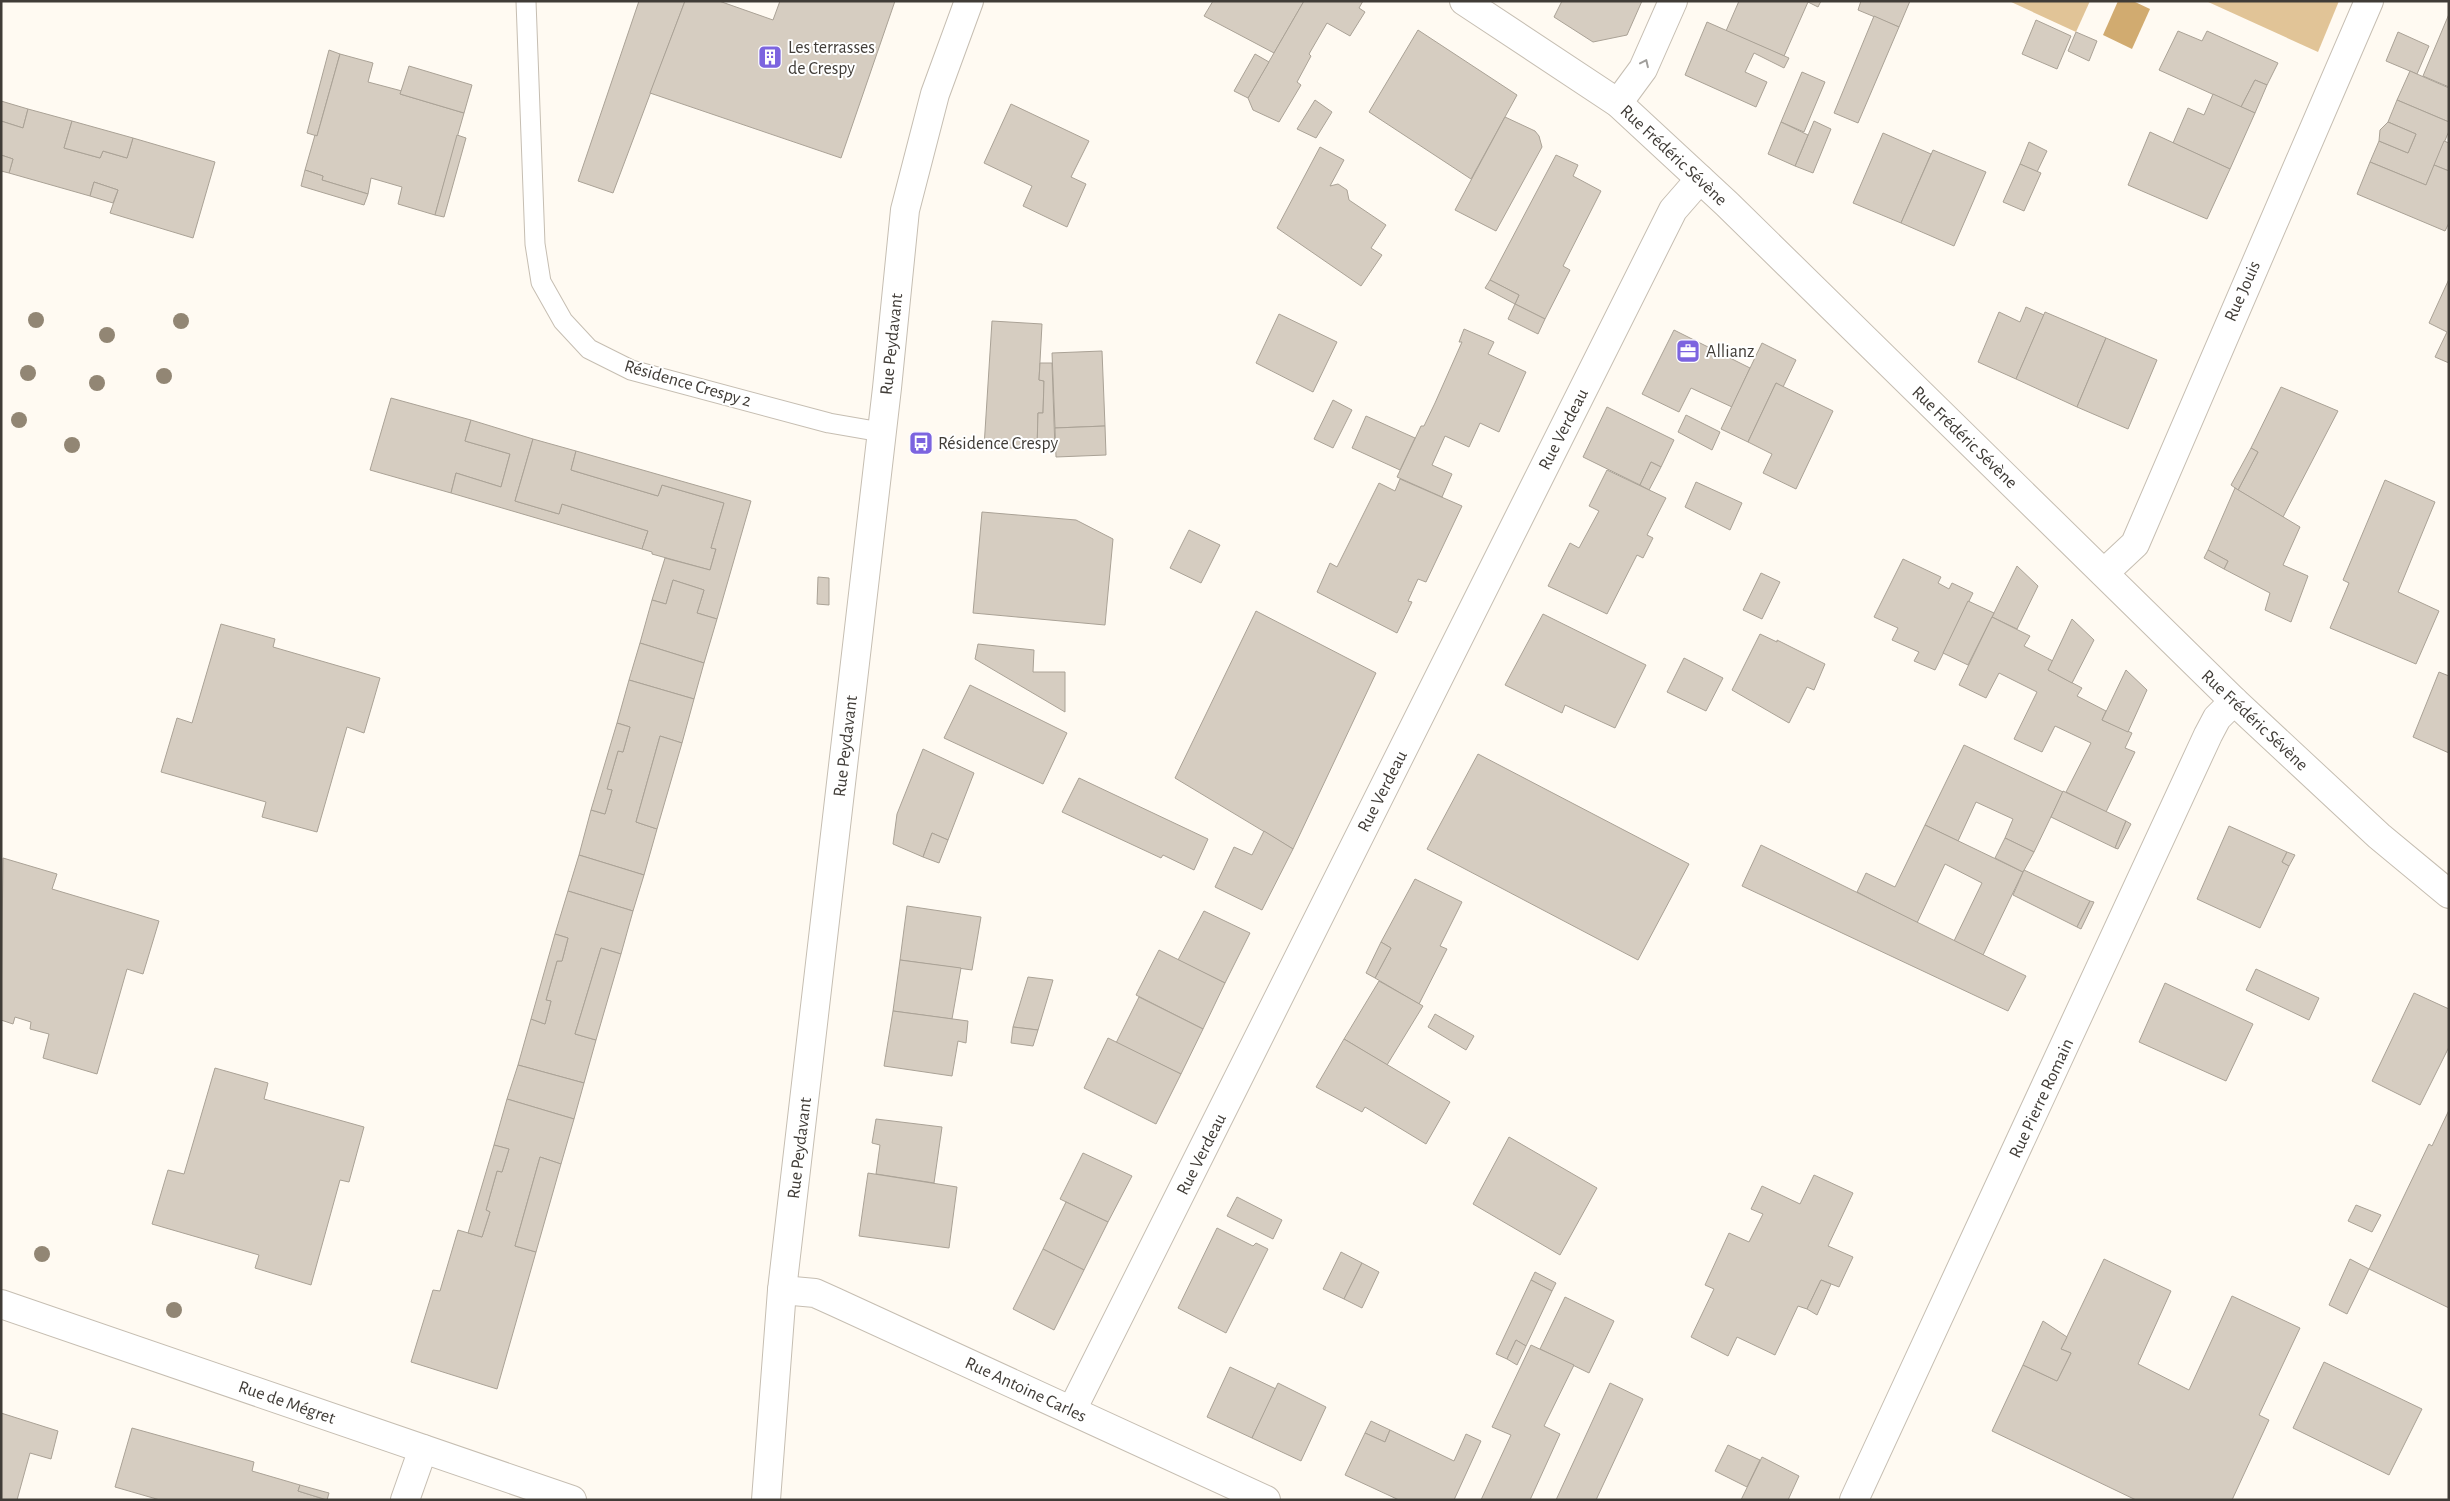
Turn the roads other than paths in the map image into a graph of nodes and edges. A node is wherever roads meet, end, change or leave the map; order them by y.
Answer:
1 (526, 1) edge
2 (970, 1) edge
3 (1464, 1) edge
4 (1672, 1) edge
5 (2369, 1) edge
6 (1618, 103) junction
7 (1700, 178) junction
8 (881, 432) junction
9 (2104, 573) junction
10 (2234, 702) junction
11 (2449, 894) edge
12 (782, 1290) junction
13 (1, 1304) edge
14 (1072, 1410) junction
15 (423, 1449) junction
16 (405, 1500) edge
17 (572, 1500) edge
18 (766, 1500) edge
19 (1266, 1500) edge
20 (1854, 1500) edge

1 - 8 lane, Résidence Crespy 2
2 - 8 street, Rue Peydavant
3 - 6 street, Rue Frédéric Sévène
6 -> 4 street
5 - 9 street, Rue Jouis
6 - 7 street, Rue Frédéric Sévène
7 - 9 street, Rue Frédéric Sévène
7 - 14 street, Rue Verdeau
8 - 12 street, Rue Peydavant
9 - 10 street, Rue Frédéric Sévène
10 - 11 street, Rue Frédéric Sévène
10 - 20 street, Rue Pierre Romain
12 - 14 street, Rue Antoine Carles
12 - 18 street, Rue Peydavant
13 - 15 street, Rue de Mégret
14 - 19 street, Rue Antoine Carles
15 - 16 street
15 - 17 street, Rue de Mégret

